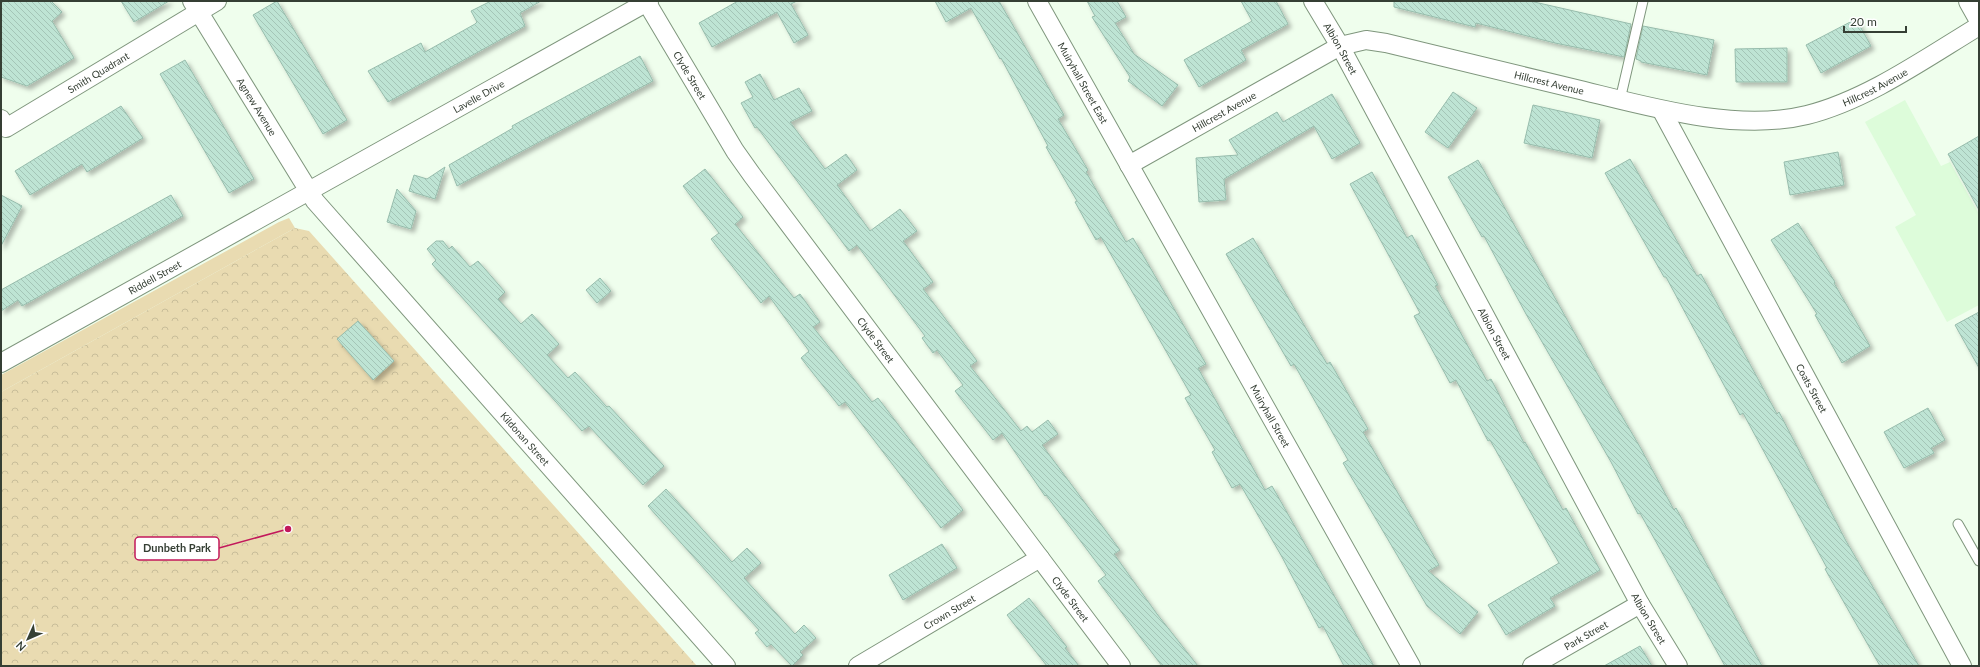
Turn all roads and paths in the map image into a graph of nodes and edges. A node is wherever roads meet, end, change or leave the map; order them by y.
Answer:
1 (217, 1) edge
2 (1037, 1) edge
3 (1313, 1) edge
4 (1643, 1) edge
5 (1970, 1) edge
6 (648, 2) edge
7 (195, 7) edge
8 (1979, 17) edge
9 (1979, 26) edge
10 (1340, 46) junction
11 (1620, 100) junction
12 (1662, 111) junction
13 (3, 128) edge
14 (1129, 165) junction
15 (308, 191) junction
16 (324, 211) joint
17 (1, 363) edge
18 (1958, 524) dead end
19 (1040, 558) junction
20 (1979, 561) edge
21 (1640, 604) junction
22 (726, 666) edge
23 (858, 666) edge
24 (1121, 666) edge
25 (1411, 666) edge
26 (1532, 666) edge
27 (1678, 666) edge
28 (1962, 666) edge

1 - 7 street, Smith Quadrant
2 - 14 street, Muiryhall Street East
3 - 10 street, Albion Street
4 - 11 lane
5 - 8 main road
6 - 15 street, Lavelle Drive
6 - 19 street, Clyde Street
7 - 13 street, Smith Quadrant
7 - 15 street, Agnew Avenue
9 - 12 street, Hillcrest Avenue
10 - 11 street, Hillcrest Avenue
10 - 14 street, Hillcrest Avenue
10 - 21 street, Albion Street
11 - 12 street, Hillcrest Avenue
12 - 28 street, Coats Street
14 - 25 street, Muiryhall Street
15 - 16 street, Agnew Avenue
15 - 17 street, Riddell Street
16 - 22 street, Kildonan Street
18 - 20 lane
19 - 23 street, Crown Street
19 - 24 street, Clyde Street
21 - 26 street, Park Street
21 - 27 street, Albion Street

